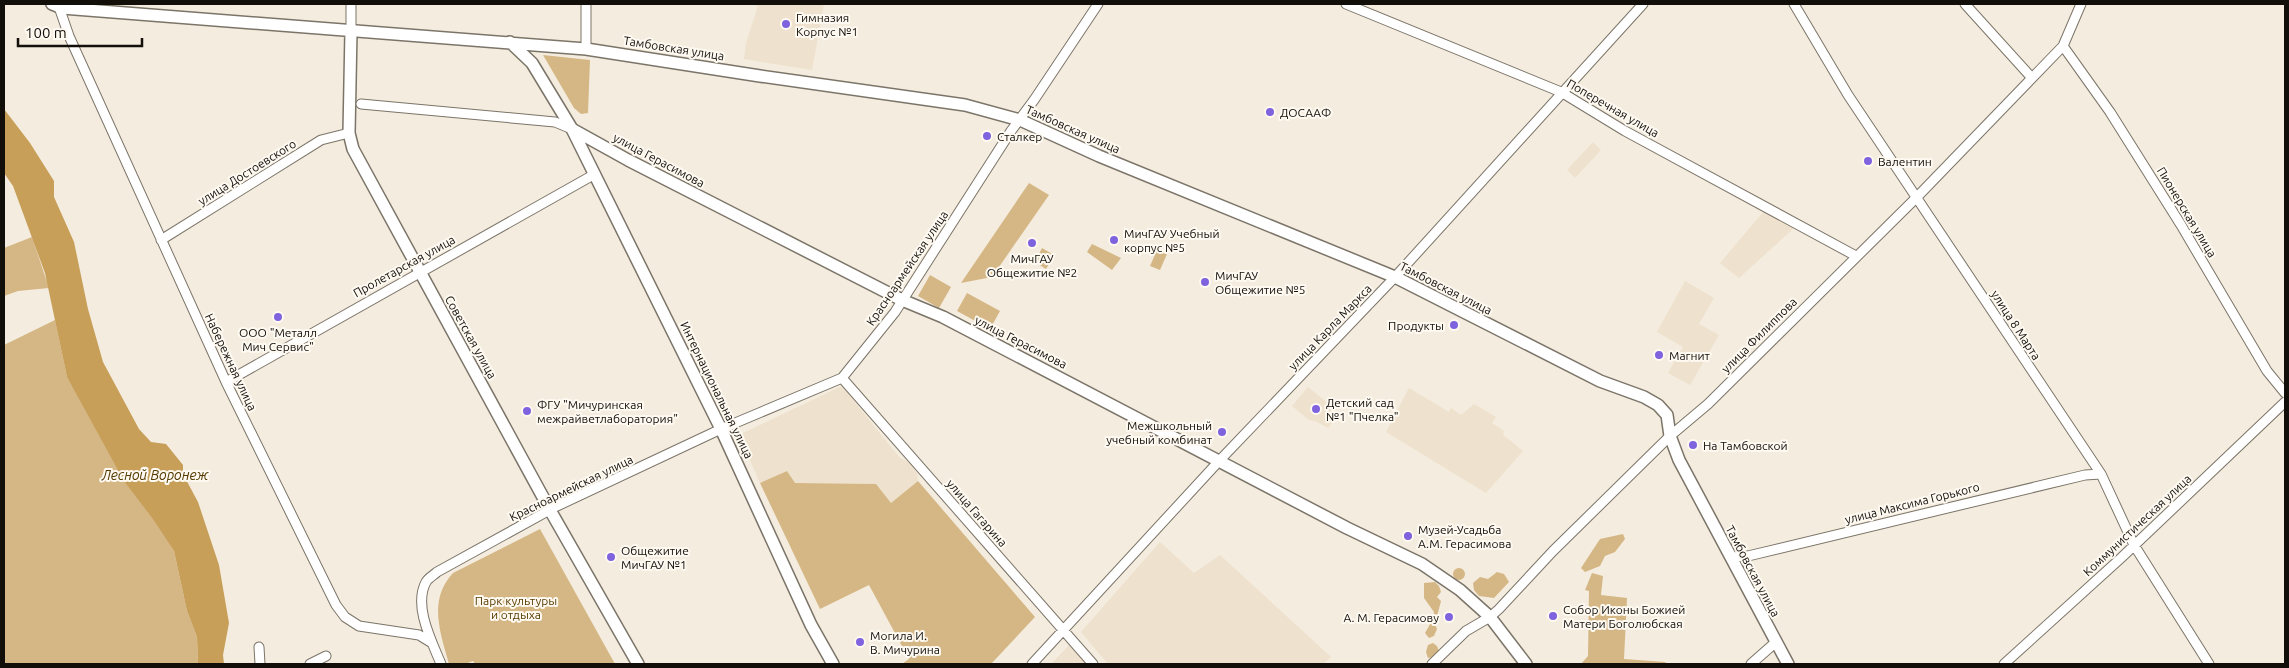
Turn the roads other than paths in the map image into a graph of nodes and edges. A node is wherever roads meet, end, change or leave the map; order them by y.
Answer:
1 (351, 4) edge
2 (586, 4) edge
3 (1098, 4) edge
4 (1346, 4) edge
5 (1643, 4) edge
6 (1794, 4) edge
7 (1965, 4) edge
8 (2081, 4) edge
9 (58, 6) edge
10 (351, 31) junction
11 (510, 42) junction
12 (2063, 46) junction
13 (586, 48) junction
14 (2032, 78) junction
15 (1561, 92) junction
16 (361, 104) dead end
17 (1020, 120) junction
18 (572, 129) junction
19 (349, 132) junction
20 (595, 174) junction
21 (1917, 197) junction
22 (161, 240) junction
23 (1856, 256) junction
24 (419, 272) junction
25 (1395, 277) junction
26 (902, 300) junction
27 (842, 378) junction
28 (226, 382) junction
29 (2285, 393) edge
30 (2285, 402) edge
31 (721, 429) junction
32 (1670, 436) junction
33 (1220, 460) junction
34 (2100, 474) junction
35 (550, 510) junction
36 (2134, 545) junction
37 (1730, 558) junction
38 (1490, 617) junction
39 (1063, 631) junction
40 (1776, 642) junction
41 (432, 643) junction
42 (258, 646) dead end
43 (326, 656) dead end
44 (260, 664) edge
45 (310, 664) edge
46 (441, 664) edge
47 (638, 664) edge
48 (833, 664) edge
49 (1032, 664) edge
50 (1093, 664) edge
51 (1432, 664) edge
52 (1526, 664) edge
53 (1751, 664) edge
54 (1788, 664) edge
55 (2004, 664) edge
56 (2209, 664) edge

1 - 10 street, Советская улица
2 - 13 street
3 - 17 street, Красноармейская улица
4 - 15 street, Поперечная улица
5 - 15 street, улица Карла Маркса
6 - 21 street, улица 8 Марта
7 - 14 street
8 - 12 street, улица Филиппова
9 - 10 main road, Тамбовская улица
9 - 22 street, Набережная улица
10 - 11 main road, Тамбовская улица
10 - 19 main road, Советская улица
11 - 13 main road, Тамбовская улица
11 - 18 main road
12 - 14 street, улица Филиппова
12 - 29 street, Пионерская улица
13 - 17 main road, Тамбовская улица
14 - 21 street, улица Филиппова
15 - 23 street, Поперечная улица
15 - 25 street, улица Карла Маркса
16 - 18 street
17 - 25 main road, Тамбовская улица
17 - 26 street, Красноармейская улица
18 - 20 main road, Интернациональная улица
18 - 26 main road, улица Герасимова
19 - 22 street, улица Достоевского
19 - 24 main road, Советская улица
20 - 24 street, Пролетарская улица
20 - 31 main road, Интернациональная улица
21 - 23 street, улица Филиппова
21 - 34 street, улица 8 Марта
22 - 28 street, Набережная улица
23 - 32 street, улица Филиппова
24 - 28 street, Пролетарская улица
24 - 35 main road, Советская улица
25 - 32 main road, Тамбовская улица
25 - 33 street, улица Карла Маркса
26 - 27 street, Красноармейская улица
26 - 33 main road, улица Герасимова
27 - 31 street, Красноармейская улица
27 - 39 street, улица Гагарина
28 - 41 street, Набережная улица
30 - 36 street, Коммунистическая улица
31 - 35 street, Красноармейская улица
31 - 48 main road, Интернациональная улица
32 - 37 main road, Тамбовская улица
32 - 38 street, улица Филиппова
33 - 38 main road, улица Герасимова
33 - 39 street, улица Карла Маркса
34 - 36 street, улица 8 Марта
34 - 37 street, улица Максима Горького
35 - 41 street, Красноармейская улица
35 - 47 main road, Советская улица
36 - 55 street, Коммунистическая улица
36 - 56 street, улица 8 Марта
37 - 40 main road, Тамбовская улица
38 - 51 street, улица Филиппова
38 - 52 main road, улица Герасимова
39 - 49 street, улица Карла Маркса
39 - 50 street, улица Гагарина
40 - 53 street
40 - 54 main road, Тамбовская улица
41 - 46 street
42 - 44 street
43 - 45 street

